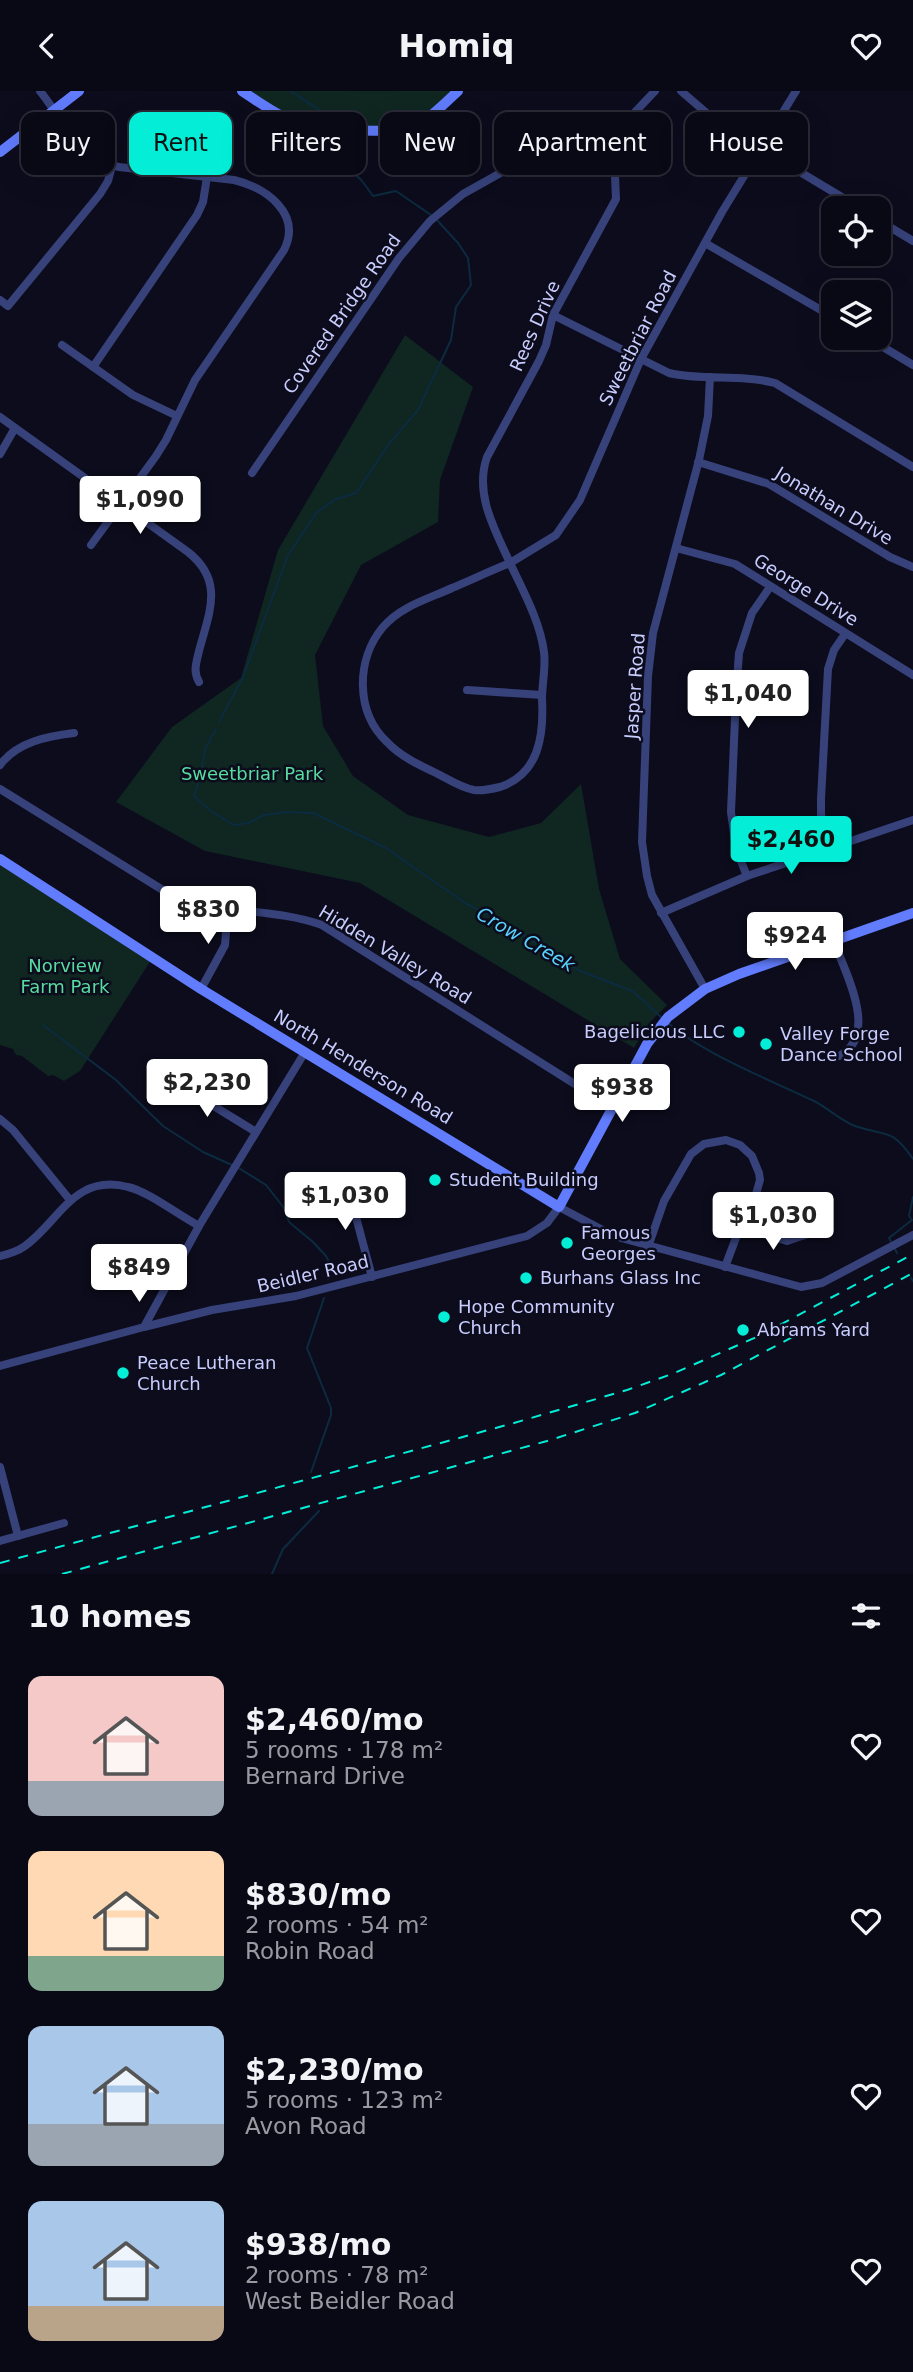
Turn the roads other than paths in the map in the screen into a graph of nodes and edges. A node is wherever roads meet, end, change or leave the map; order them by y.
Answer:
1 (40, 91) edge
2 (79, 91) edge
3 (242, 91) edge
4 (458, 91) edge
5 (655, 91) edge
6 (681, 91) edge
7 (796, 91) edge
8 (55, 110) junction
9 (635, 112) edge
10 (704, 112) edge
11 (783, 112) edge
12 (0, 152) edge
13 (115, 166) edge
14 (110, 175) edge
15 (497, 175) edge
16 (615, 175) edge
17 (744, 175) edge
18 (805, 175) edge
19 (207, 177) junction
20 (840, 196) edge
21 (891, 228) edge
22 (913, 241) edge
23 (705, 243) junction
24 (0, 300) edge
25 (821, 311) edge
26 (553, 315) junction
27 (62, 345) dead end
28 (888, 350) edge
29 (641, 359) junction
30 (913, 365) edge
31 (93, 367) junction
32 (710, 377) junction
33 (177, 416) junction
34 (0, 417) edge
35 (15, 428) junction
36 (0, 454) edge
37 (698, 462) junction
38 (913, 467) edge
39 (251, 473) dead end
40 (121, 504) junction
41 (92, 545) dead end
42 (676, 548) junction
43 (510, 563) junction
44 (913, 567) edge
45 (770, 587) junction
46 (845, 634) junction
47 (913, 675) edge
48 (199, 683) dead end
49 (467, 691) dead end
50 (542, 695) junction
51 (74, 733) dead end
52 (0, 765) edge
53 (0, 789) edge
54 (913, 820) edge
55 (831, 848) junction
56 (0, 859) edge
57 (747, 876) junction
58 (228, 908) junction
59 (662, 913) junction
60 (913, 913) edge
61 (834, 942) junction
62 (201, 989) junction
63 (705, 989) junction
64 (305, 1052) junction
65 (839, 1056) dead end
66 (173, 1081) dead end
67 (613, 1108) junction
68 (0, 1119) edge
69 (256, 1132) junction
70 (346, 1180) dead end
71 (70, 1199) junction
72 (559, 1207) junction
73 (199, 1226) junction
74 (740, 1227) junction
75 (805, 1235) dead end
76 (913, 1235) edge
77 (648, 1247) junction
78 (0, 1256) edge
79 (724, 1268) junction
80 (372, 1277) junction
81 (144, 1327) junction
82 (0, 1366) edge
83 (0, 1467) edge
84 (64, 1523) dead end
85 (19, 1536) junction
86 (0, 1541) edge

1 - 8 street
2 - 8 street
3 - 4 street
5 - 9 street, Covered Bridge Road
6 - 10 street
7 - 11 street, Sweetbriar Road
8 - 12 street
13 - 19 street
14 - 24 street
15 - 39 street, Covered Bridge Road
16 - 26 street, Rees Drive
17 - 23 street, Sweetbriar Road
18 - 20 street
19 - 31 street
19 - 33 street
21 - 22 street
23 - 25 street
23 - 29 street, Sweetbriar Road
26 - 29 street
26 - 43 street, Rees Drive
27 - 31 street
28 - 30 street
29 - 32 street
29 - 43 street, Sweetbriar Road
31 - 33 street
32 - 37 street, Jasper Road
32 - 38 street
33 - 40 street
34 - 35 street
35 - 36 street
35 - 40 street
37 - 42 street, Jasper Road
37 - 44 street, Jonathan Drive
40 - 41 street
40 - 48 street
42 - 45 street, George Drive
42 - 59 street, Jasper Road
43 - 50 street
43 - 50 street
45 - 46 street, George Drive
45 - 57 street
46 - 47 street, George Drive
46 - 55 street
49 - 50 street
51 - 52 street
53 - 58 street, Hidden Valley Road
54 - 55 street
55 - 57 street
56 - 62 street, North Henderson Road
57 - 59 street
58 - 62 street
58 - 67 street, Hidden Valley Road
59 - 63 street, Jasper Road
60 - 61 street
61 - 63 street
61 - 65 street
62 - 64 street, North Henderson Road
63 - 67 street
64 - 69 street
64 - 72 street, North Henderson Road
66 - 69 street
67 - 72 street
68 - 71 street
69 - 73 street
70 - 80 street
71 - 73 street
71 - 78 street
72 - 77 street, North Henderson Road
72 - 80 street, Beidler Road
73 - 81 street
74 - 75 street
74 - 77 street
74 - 79 street
76 - 79 street, North Henderson Road
77 - 79 street, North Henderson Road
80 - 81 street, Beidler Road
81 - 82 street, Beidler Road
83 - 85 street
84 - 85 street
85 - 86 street

